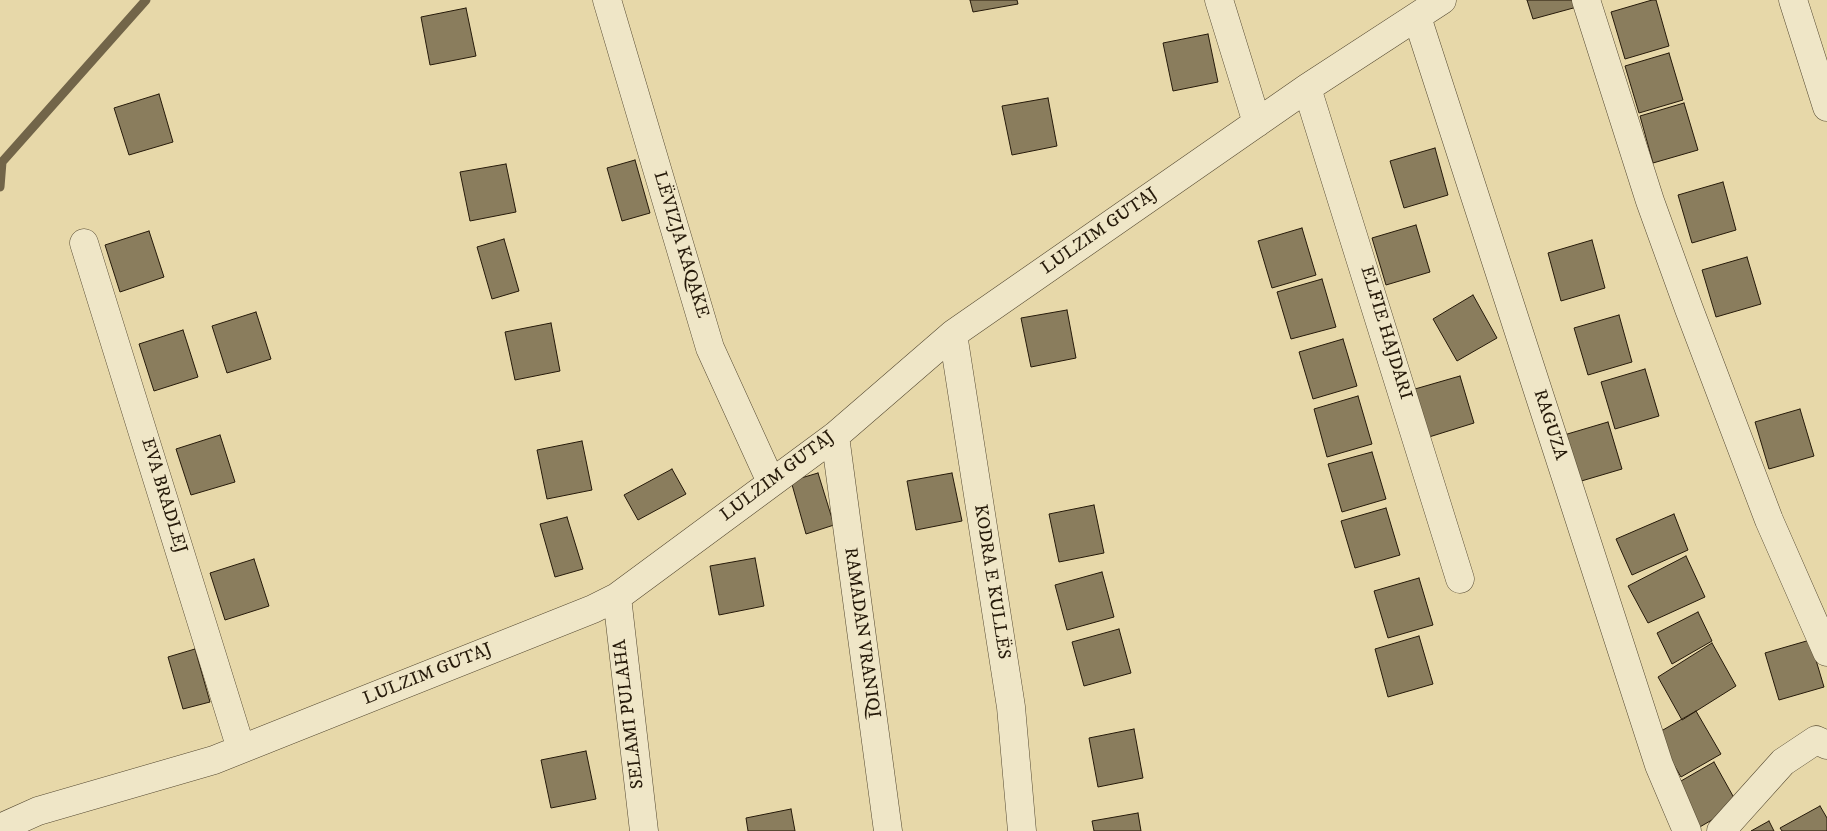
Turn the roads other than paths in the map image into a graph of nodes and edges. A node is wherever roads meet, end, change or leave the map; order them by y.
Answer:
1 (607, 0) edge
2 (1219, 0) edge
3 (1442, 0) edge
4 (1586, 0) edge
5 (1793, 0) edge
6 (1417, 17) junction
7 (1307, 88) junction
8 (1827, 107) edge
9 (1257, 123) junction
10 (84, 243) dead end
11 (953, 334) junction
12 (835, 436) junction
13 (771, 482) junction
14 (1460, 579) dead end
15 (617, 597) junction
16 (1827, 652) edge
17 (1827, 745) edge
18 (242, 749) junction
19 (40, 821) edge
20 (0, 828) edge
21 (644, 831) edge
22 (888, 831) edge
23 (1022, 831) edge
24 (1687, 831) edge
25 (1721, 831) edge

1 - 13 street, LËVIZJA KAQAKE
2 - 9 street
3 - 6 street, LULZIM GUTAJ
4 - 16 street
5 - 8 street
6 - 7 street, LULZIM GUTAJ
6 - 24 street, RAGUZA
7 - 9 street, LULZIM GUTAJ
7 - 14 street, ELFIE HAJDARI
9 - 11 street, LULZIM GUTAJ
10 - 18 street, EVA BRADLEJ
11 - 12 street, LULZIM GUTAJ
11 - 23 street, KODRA E KULLËS
12 - 13 street, LULZIM GUTAJ
12 - 22 street, RAMADAN VRANIQI
13 - 15 street, LULZIM GUTAJ
15 - 18 street, LULZIM GUTAJ
15 - 21 street, SELAMI PULAHA
17 - 25 street
18 - 19 street, LULZIM GUTAJ
19 - 20 street, LULZIM GUTAJ

